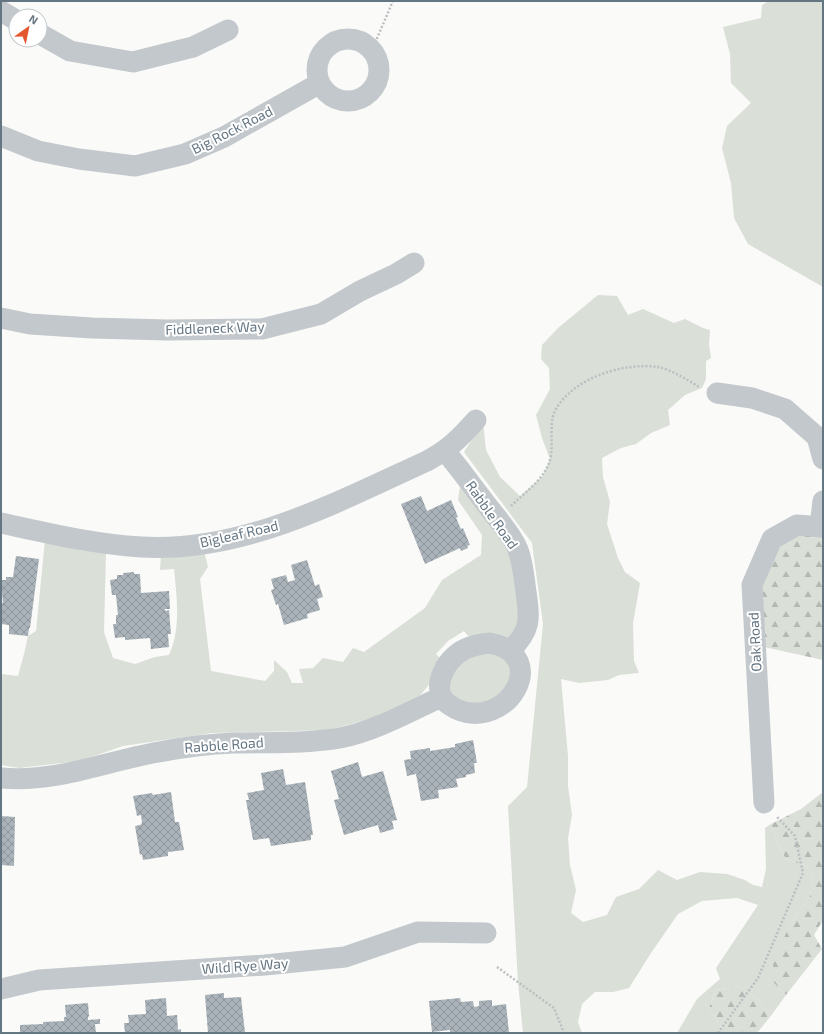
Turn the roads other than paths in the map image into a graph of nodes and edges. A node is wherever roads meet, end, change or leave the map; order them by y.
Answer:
1 (228, 30) dead end
2 (48, 39) edge
3 (320, 83) junction
4 (1, 136) edge
5 (414, 263) dead end
6 (1, 318) edge
7 (717, 393) road end
8 (476, 420) dead end
9 (445, 451) junction
10 (823, 458) edge
11 (823, 501) edge
12 (1, 523) edge
13 (821, 527) edge
14 (510, 651) junction
15 (441, 697) junction
16 (1, 778) edge
17 (764, 803) road end
18 (486, 933) dead end
19 (1, 989) edge

1 - 2 street
3 - 3 street
3 - 4 street, Big Rock Road
5 - 6 street, Fiddleneck Way
7 - 10 street
8 - 9 street, Bigleaf Road
9 - 12 street, Bigleaf Road
9 - 14 street, Rabble Road
11 - 13 street
13 - 17 street, Oak Road
14 - 15 street
14 - 15 street
15 - 16 street, Rabble Road
18 - 19 street, Wild Rye Way

